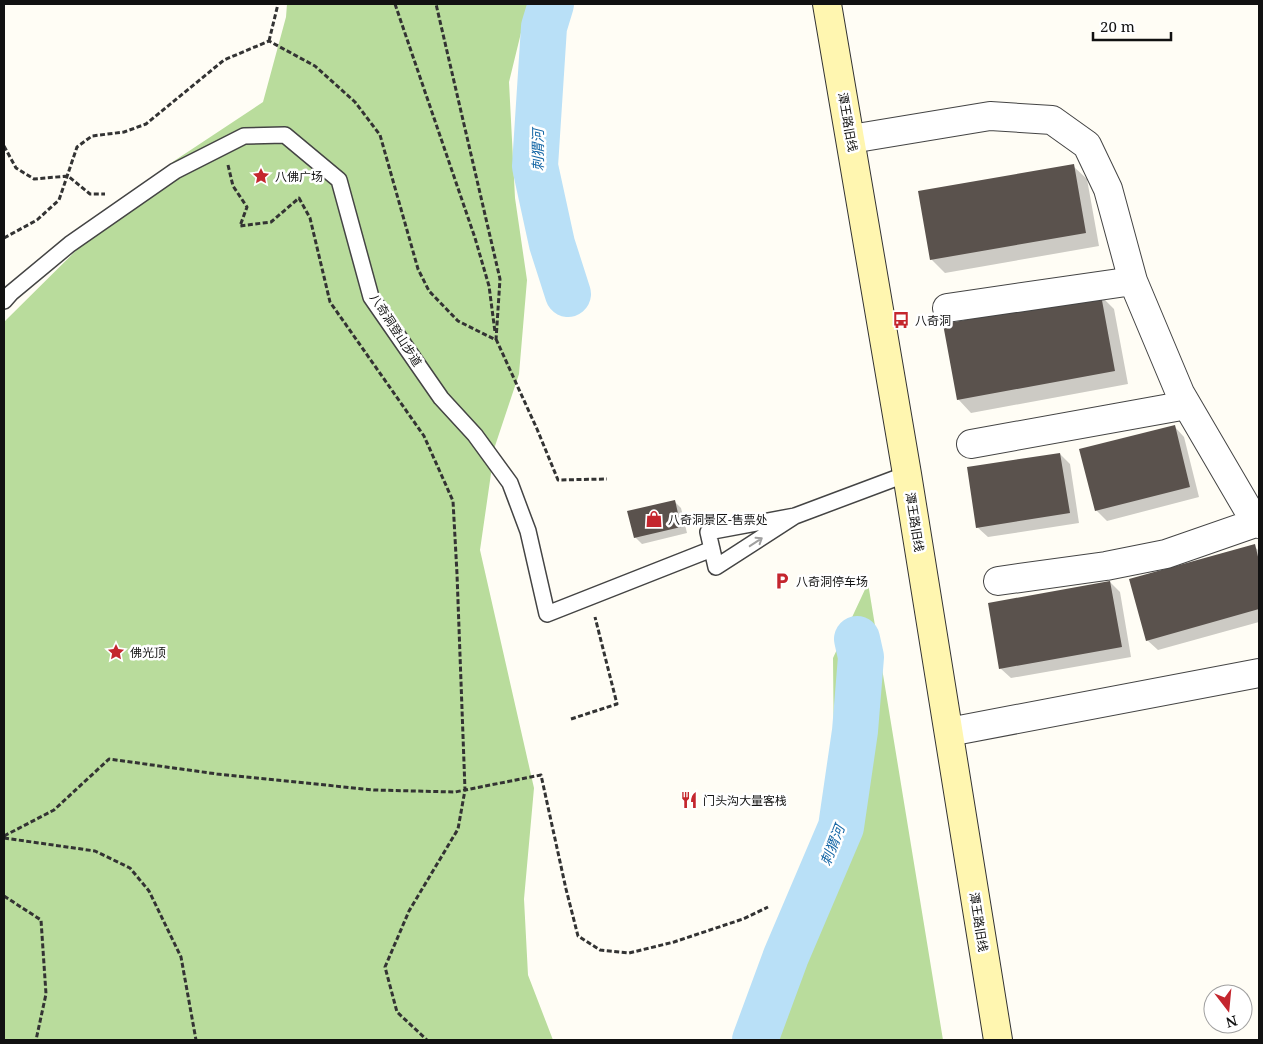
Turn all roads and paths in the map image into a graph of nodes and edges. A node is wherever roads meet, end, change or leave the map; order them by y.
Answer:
1 (278, 4) edge
2 (395, 4) edge
3 (436, 4) edge
4 (827, 4) edge
5 (269, 41) junction
6 (851, 139) junction
7 (4, 146) edge
8 (224, 146) junction
9 (68, 176) junction
10 (143, 193) junction
11 (4, 238) edge
12 (1133, 281) junction
13 (4, 301) edge
14 (947, 308) dead end
15 (496, 340) junction
16 (1188, 405) junction
17 (971, 444) dead end
18 (908, 474) junction
19 (607, 479) dead end
20 (795, 516) junction
21 (1259, 523) edge
22 (712, 549) junction
23 (998, 581) dead end
24 (590, 597) junction
25 (1259, 673) edge
26 (570, 719) dead end
27 (949, 732) junction
28 (465, 790) junction
29 (4, 837) edge
30 (4, 896) edge
31 (768, 906) dead end
32 (36, 1040) edge
33 (196, 1040) edge
34 (427, 1040) edge
35 (998, 1040) edge

1 - 5 path
2 - 15 path
3 - 15 path
4 - 6 main road, 潭王路旧线
5 - 9 path
5 - 15 path
6 - 12 street
6 - 18 main road, 潭王路旧线
7 - 9 path
8 - 10 lane, 八奇洞登山步道
8 - 24 lane, 八奇洞登山步道
8 - 28 path
9 - 10 path
9 - 11 path
10 - 13 lane, 八奇洞登山步道
12 - 14 street
12 - 16 street
15 - 19 path
16 - 17 street
16 - 21 street
18 - 20 lane
18 - 27 main road, 潭王路旧线
20 - 22 lane
22 -> 20 lane
21 - 23 street
22 - 24 lane, 八奇洞登山步道
24 - 26 path
25 - 27 street
27 - 35 main road, 潭王路旧线
28 - 29 path
28 - 31 path
28 - 34 path
29 - 33 path
30 - 32 path

